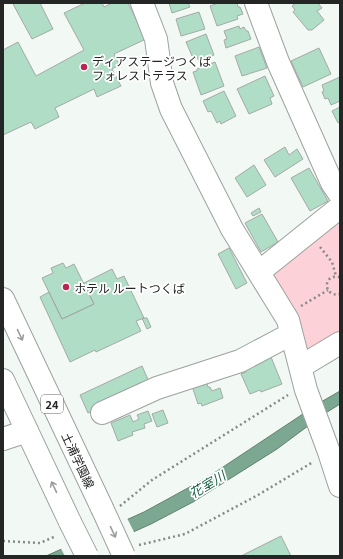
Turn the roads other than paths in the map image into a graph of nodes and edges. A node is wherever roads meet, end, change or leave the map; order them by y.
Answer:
1 (142, 3) edge
2 (256, 3) edge
3 (340, 195) edge
4 (340, 207) edge
5 (259, 272) junction
6 (3, 299) edge
7 (288, 325) junction
8 (340, 343) edge
9 (3, 380) edge
10 (304, 380) junction
11 (102, 413) dead end
12 (27, 431) junction
13 (3, 439) edge
14 (340, 486) edge
15 (87, 556) edge
16 (124, 556) edge

1 - 5 street
2 - 3 street
4 - 5 street
5 - 7 street
6 -> 16 street, 土浦学園線 / 24, bridge
7 - 10 street
7 - 11 street
8 - 10 street
9 - 12 street
10 - 14 street
12 - 13 street
15 -> 12 street, bridge

